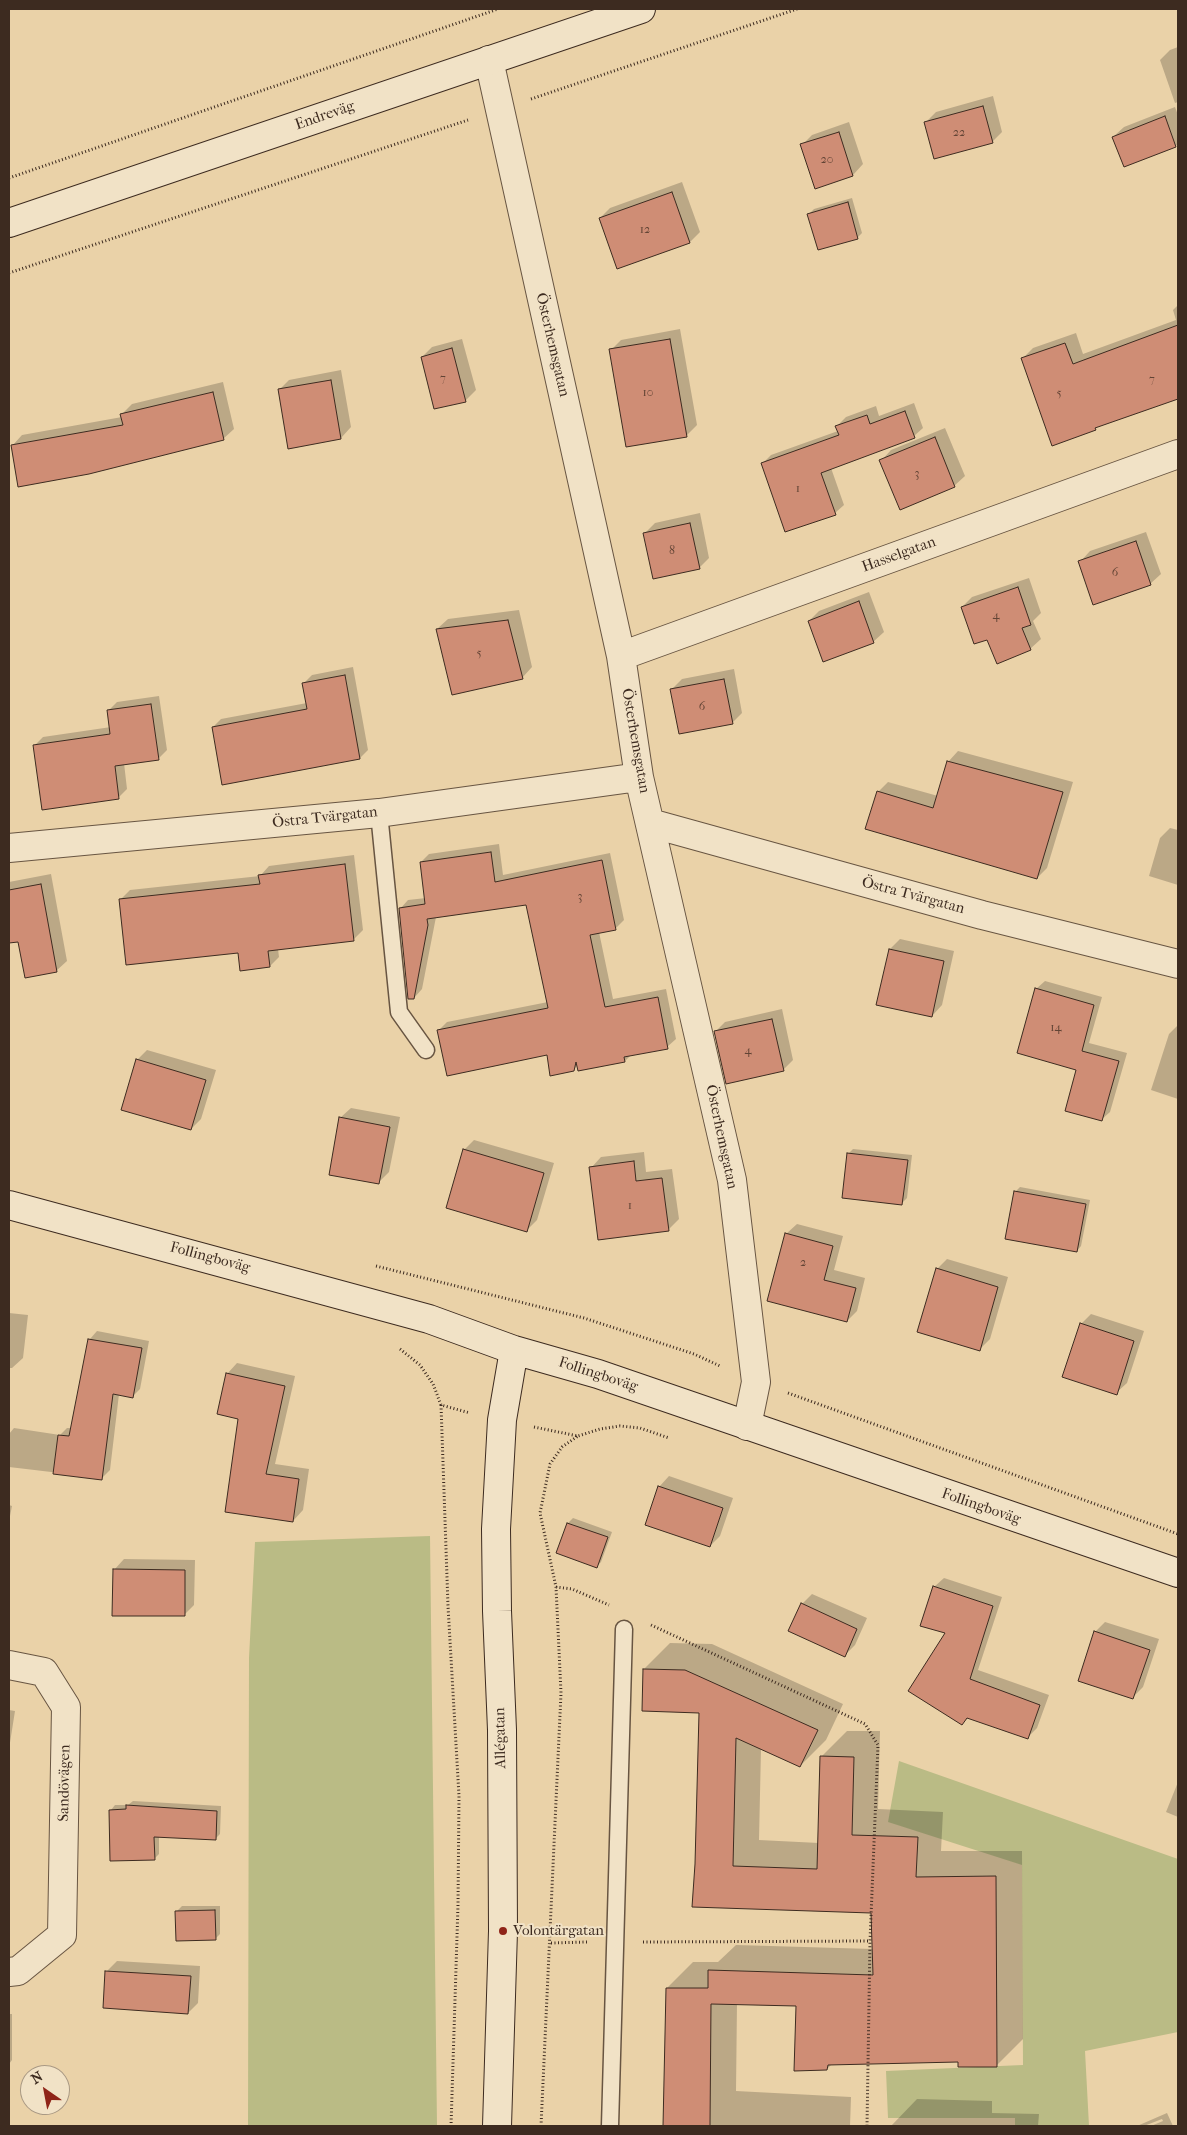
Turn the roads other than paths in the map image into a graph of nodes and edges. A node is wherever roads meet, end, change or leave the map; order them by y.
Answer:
1 (640, 9) edge
2 (489, 60) junction
3 (9, 223) edge
4 (1178, 454) edge
5 (621, 656) junction
6 (640, 777) junction
7 (379, 813) junction
8 (650, 823) junction
9 (9, 848) edge
10 (1178, 964) edge
11 (426, 1050) dead end
12 (9, 1205) edge
13 (514, 1350) junction
14 (747, 1426) junction
15 (1178, 1573) edge
16 (624, 1629) dead end
17 (9, 1665) edge
18 (9, 1972) edge
19 (497, 2126) edge
20 (610, 2126) edge

1 - 2 street, Endreväg
2 - 3 street, Endreväg
2 - 5 street, Österhemsgatan
4 - 5 street, Hasselgatan
5 - 6 street, Österhemsgatan
6 - 7 street, Östra Tvärgatan
6 - 8 street, Österhemsgatan
7 - 9 street, Östra Tvärgatan
7 - 11 lane
8 - 10 street, Östra Tvärgatan
8 - 14 street, Österhemsgatan
12 - 13 street, Follingboväg
13 - 14 street, Follingboväg
13 - 19 street, Allégatan
14 - 15 street, Follingboväg
16 - 20 lane
17 - 18 street, Sandövägen

